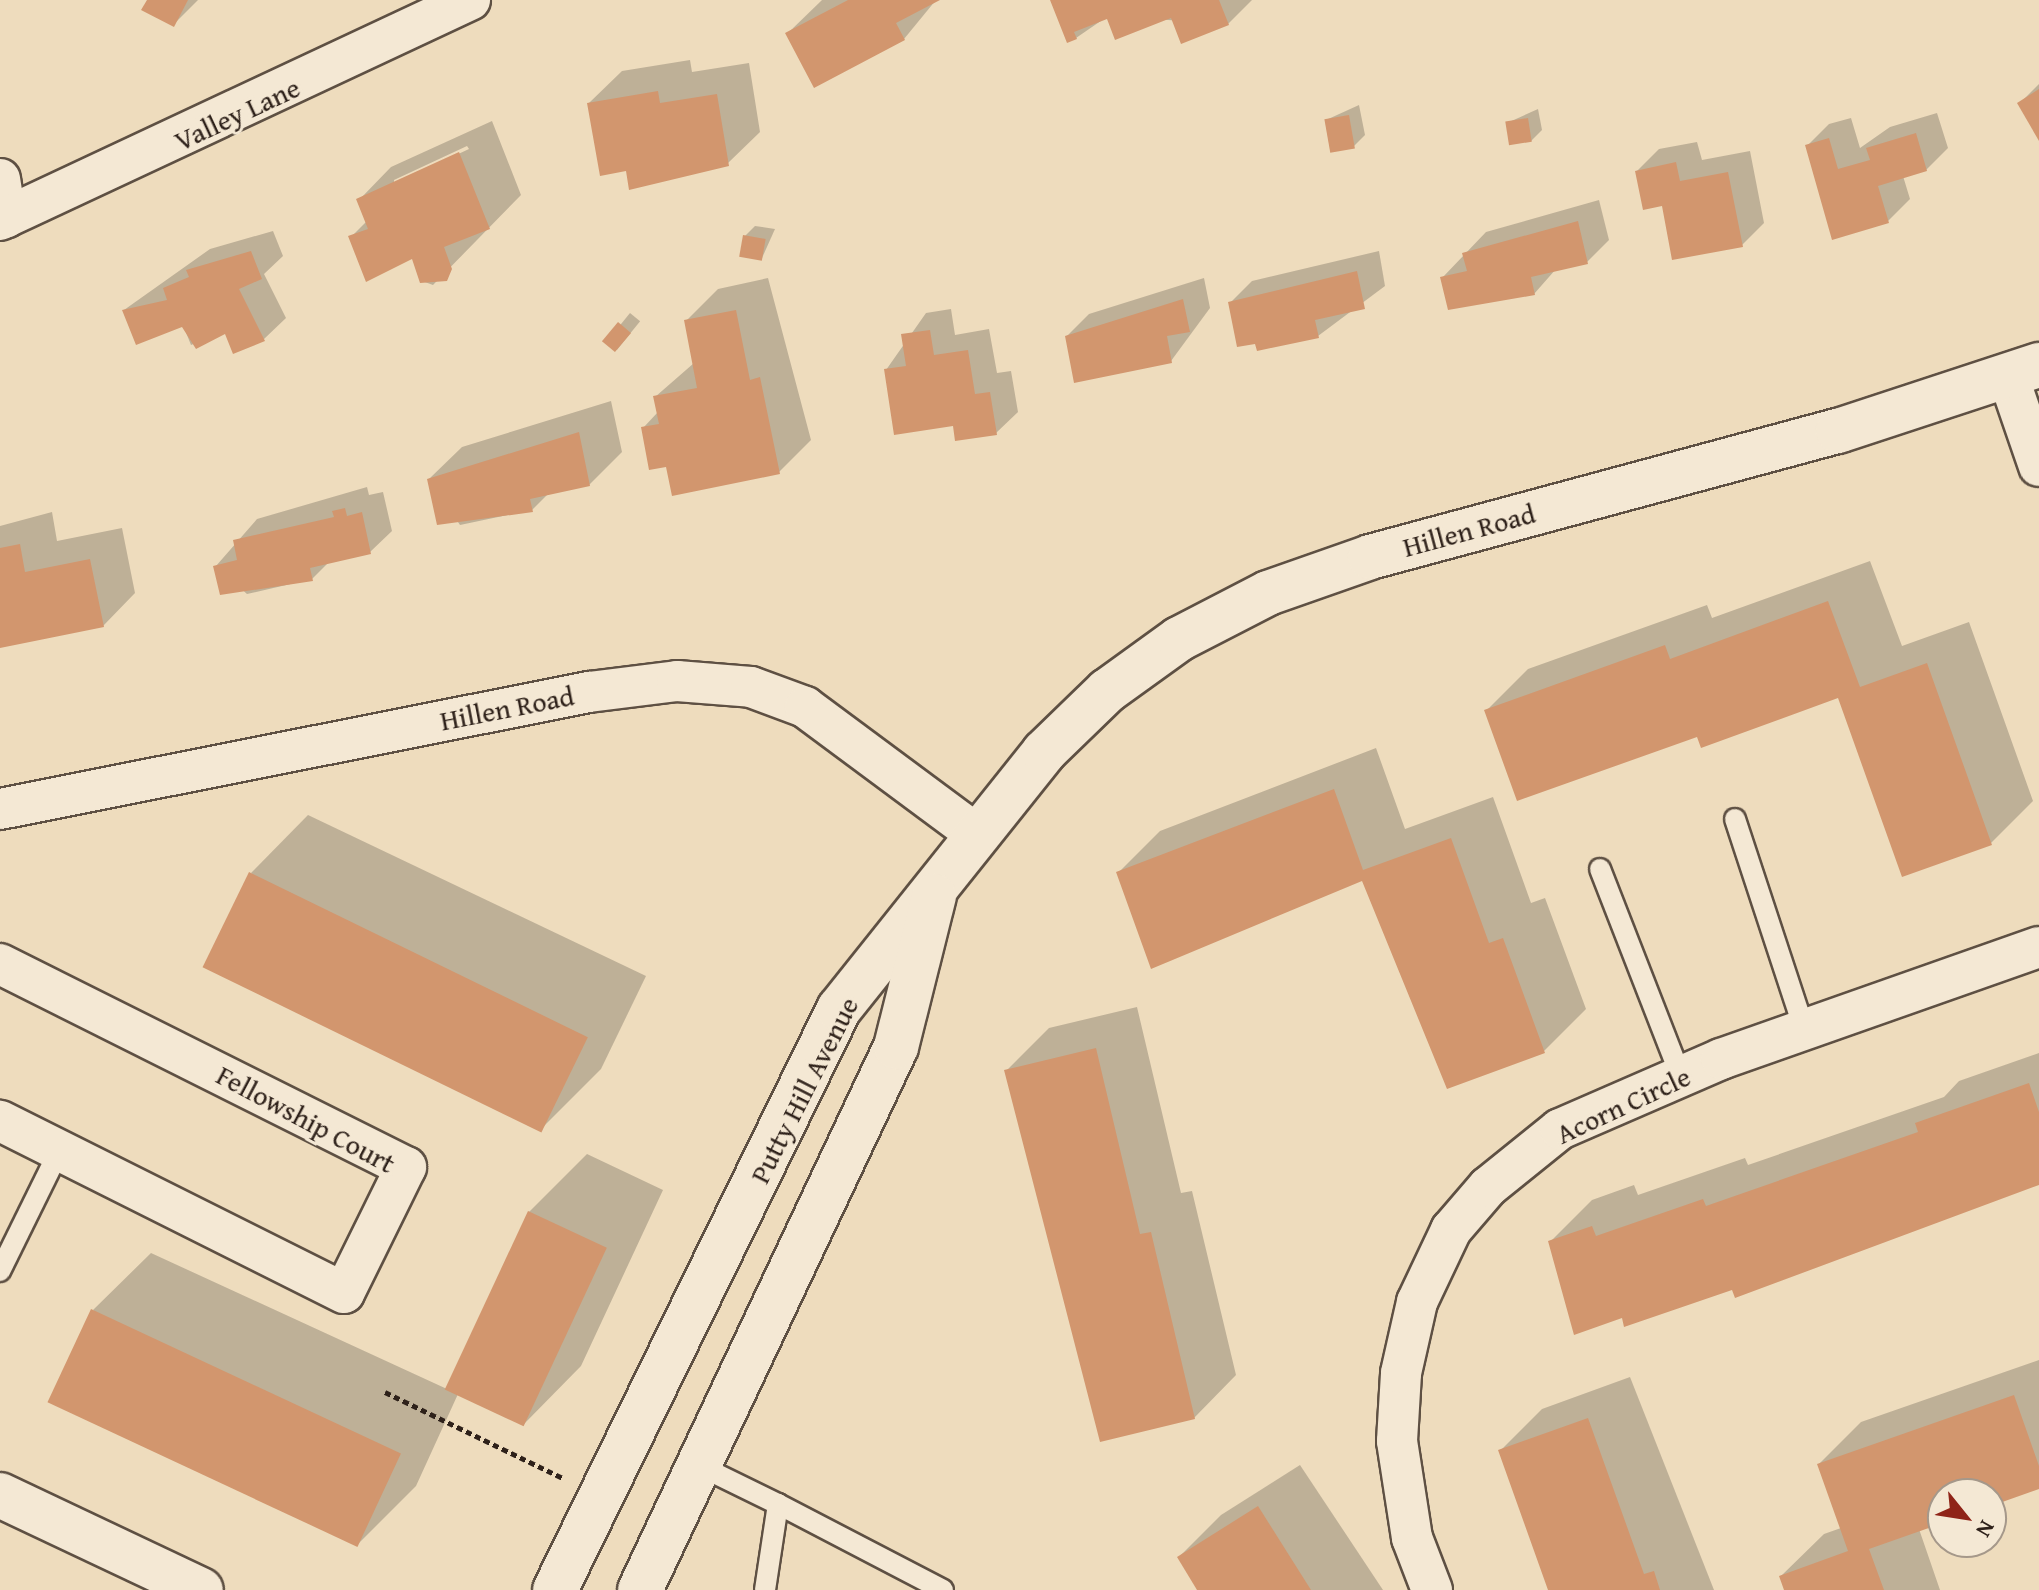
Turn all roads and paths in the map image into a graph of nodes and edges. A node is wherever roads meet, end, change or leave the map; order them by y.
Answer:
1 (470, 0) edge
2 (2, 206) edge
3 (2023, 370) edge
4 (2039, 466) edge
5 (0, 809) edge
6 (1735, 819) dead end
7 (976, 834) junction
8 (1600, 869) dead end
9 (934, 896) junction
10 (2039, 947) edge
11 (0, 964) edge
12 (1804, 1029) junction
13 (1681, 1077) junction
14 (0, 1121) edge
15 (59, 1151) junction
16 (0, 1271) edge
17 (385, 1392) dead end
18 (700, 1466) junction
19 (574, 1483) dead end
20 (0, 1495) edge
21 (778, 1504) junction
22 (915, 1583) edge
23 (554, 1589) edge
24 (201, 1590) edge
25 (640, 1590) edge
26 (765, 1590) edge
27 (943, 1590) edge
28 (1432, 1590) edge

1 - 2 street, Valley Lane
3 - 4 street
3 - 7 street, Hillen Road
5 - 7 street, Hillen Road
6 - 12 lane
7 - 9 street, Hillen Road
8 - 13 lane
9 - 18 street, Putty Hill Avenue
9 - 23 street, Putty Hill Avenue
10 - 12 street, Acorn Circle
11 - 15 street, Fellowship Court
12 - 13 street, Acorn Circle
13 - 28 street, Acorn Circle
14 - 15 street, Fellowship Court
15 - 16 lane
17 - 19 path
18 - 21 lane
18 - 25 street, Putty Hill Avenue
20 - 24 street
21 - 22 lane
21 - 26 lane
22 - 27 lane

